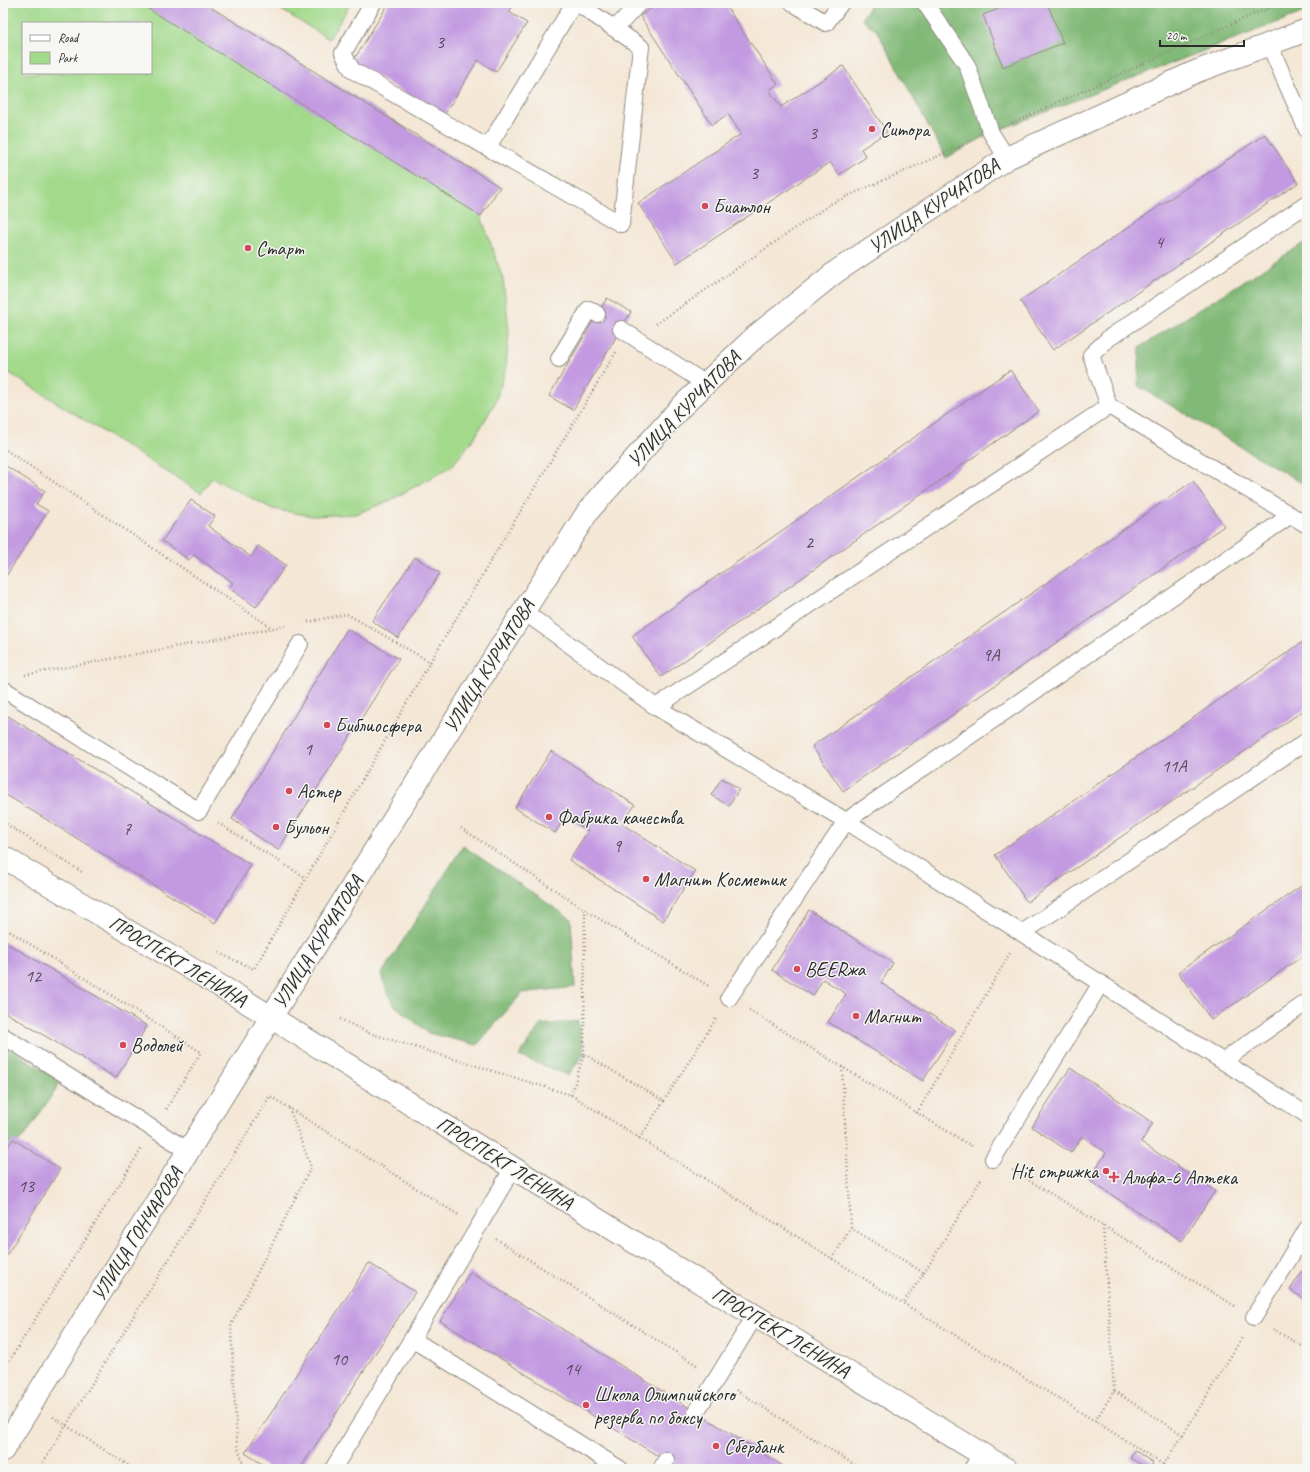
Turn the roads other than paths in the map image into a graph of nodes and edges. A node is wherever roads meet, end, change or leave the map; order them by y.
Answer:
1 (372, 3) edge
2 (574, 3) edge
3 (577, 3) edge
4 (639, 3) edge
5 (793, 3) edge
6 (841, 3) edge
7 (925, 3) edge
8 (615, 29) junction
9 (1307, 30) edge
10 (1269, 44) junction
11 (1307, 130) edge
12 (488, 147) junction
13 (1007, 158) junction
14 (1307, 204) edge
15 (597, 314) dead end
16 (621, 329) dead end
17 (559, 360) dead end
18 (706, 384) junction
19 (1109, 406) junction
20 (1291, 515) junction
21 (1307, 525) edge
22 (523, 611) junction
23 (300, 644) dead end
24 (3, 689) edge
25 (656, 707) junction
26 (1307, 741) edge
27 (846, 821) junction
28 (3, 857) edge
29 (1022, 933) junction
30 (1101, 983) junction
31 (729, 998) road end
32 (1307, 1002) edge
33 (272, 1018) junction
34 (3, 1036) edge
35 (1223, 1061) junction
36 (1305, 1111) edge
37 (189, 1151) junction
38 (993, 1159) road end
39 (513, 1168) junction
40 (1307, 1229) edge
41 (755, 1316) junction
42 (1254, 1317) road end
43 (412, 1339) junction
44 (696, 1412) dead end
45 (3, 1450) edge
46 (977, 1462) edge
47 (332, 1469) edge
48 (620, 1469) edge
49 (1006, 1469) edge

1 - 12 lane
2 - 12 lane
3 - 8 lane
4 - 8 lane
5 - 6 lane
7 - 13 lane
8 - 12 lane
9 - 10 street, УЛИЦА КУРЧАТОВА
10 - 11 lane
10 - 13 street, УЛИЦА КУРЧАТОВА
13 - 18 street, УЛИЦА КУРЧАТОВА
14 - 19 lane
15 - 17 lane
16 - 18 lane
18 - 22 street, УЛИЦА КУРЧАТОВА
19 - 20 lane
19 - 25 lane
20 - 21 lane
20 - 27 lane
22 - 25 lane
22 - 33 street, УЛИЦА КУРЧАТОВА
23 - 24 lane
25 - 27 lane
26 - 29 lane
27 - 29 lane
27 - 31 lane
28 - 33 street, ПРОСПЕКТ ЛЕНИНА
29 - 30 lane
30 - 35 lane
30 - 38 lane
32 - 35 lane
33 - 37 street, УЛИЦА ГОНЧАРОВА
33 - 39 street, ПРОСПЕКТ ЛЕНИНА
34 - 37 lane
35 - 36 lane
37 - 45 street, УЛИЦА ГОНЧАРОВА
39 - 41 street, ПРОСПЕКТ ЛЕНИНА
39 - 43 lane
40 - 42 lane
41 - 44 lane
41 - 46 street, ПРОСПЕКТ ЛЕНИНА
43 - 47 lane
43 - 48 lane
46 - 49 street, ПРОСПЕКТ ЛЕНИНА

